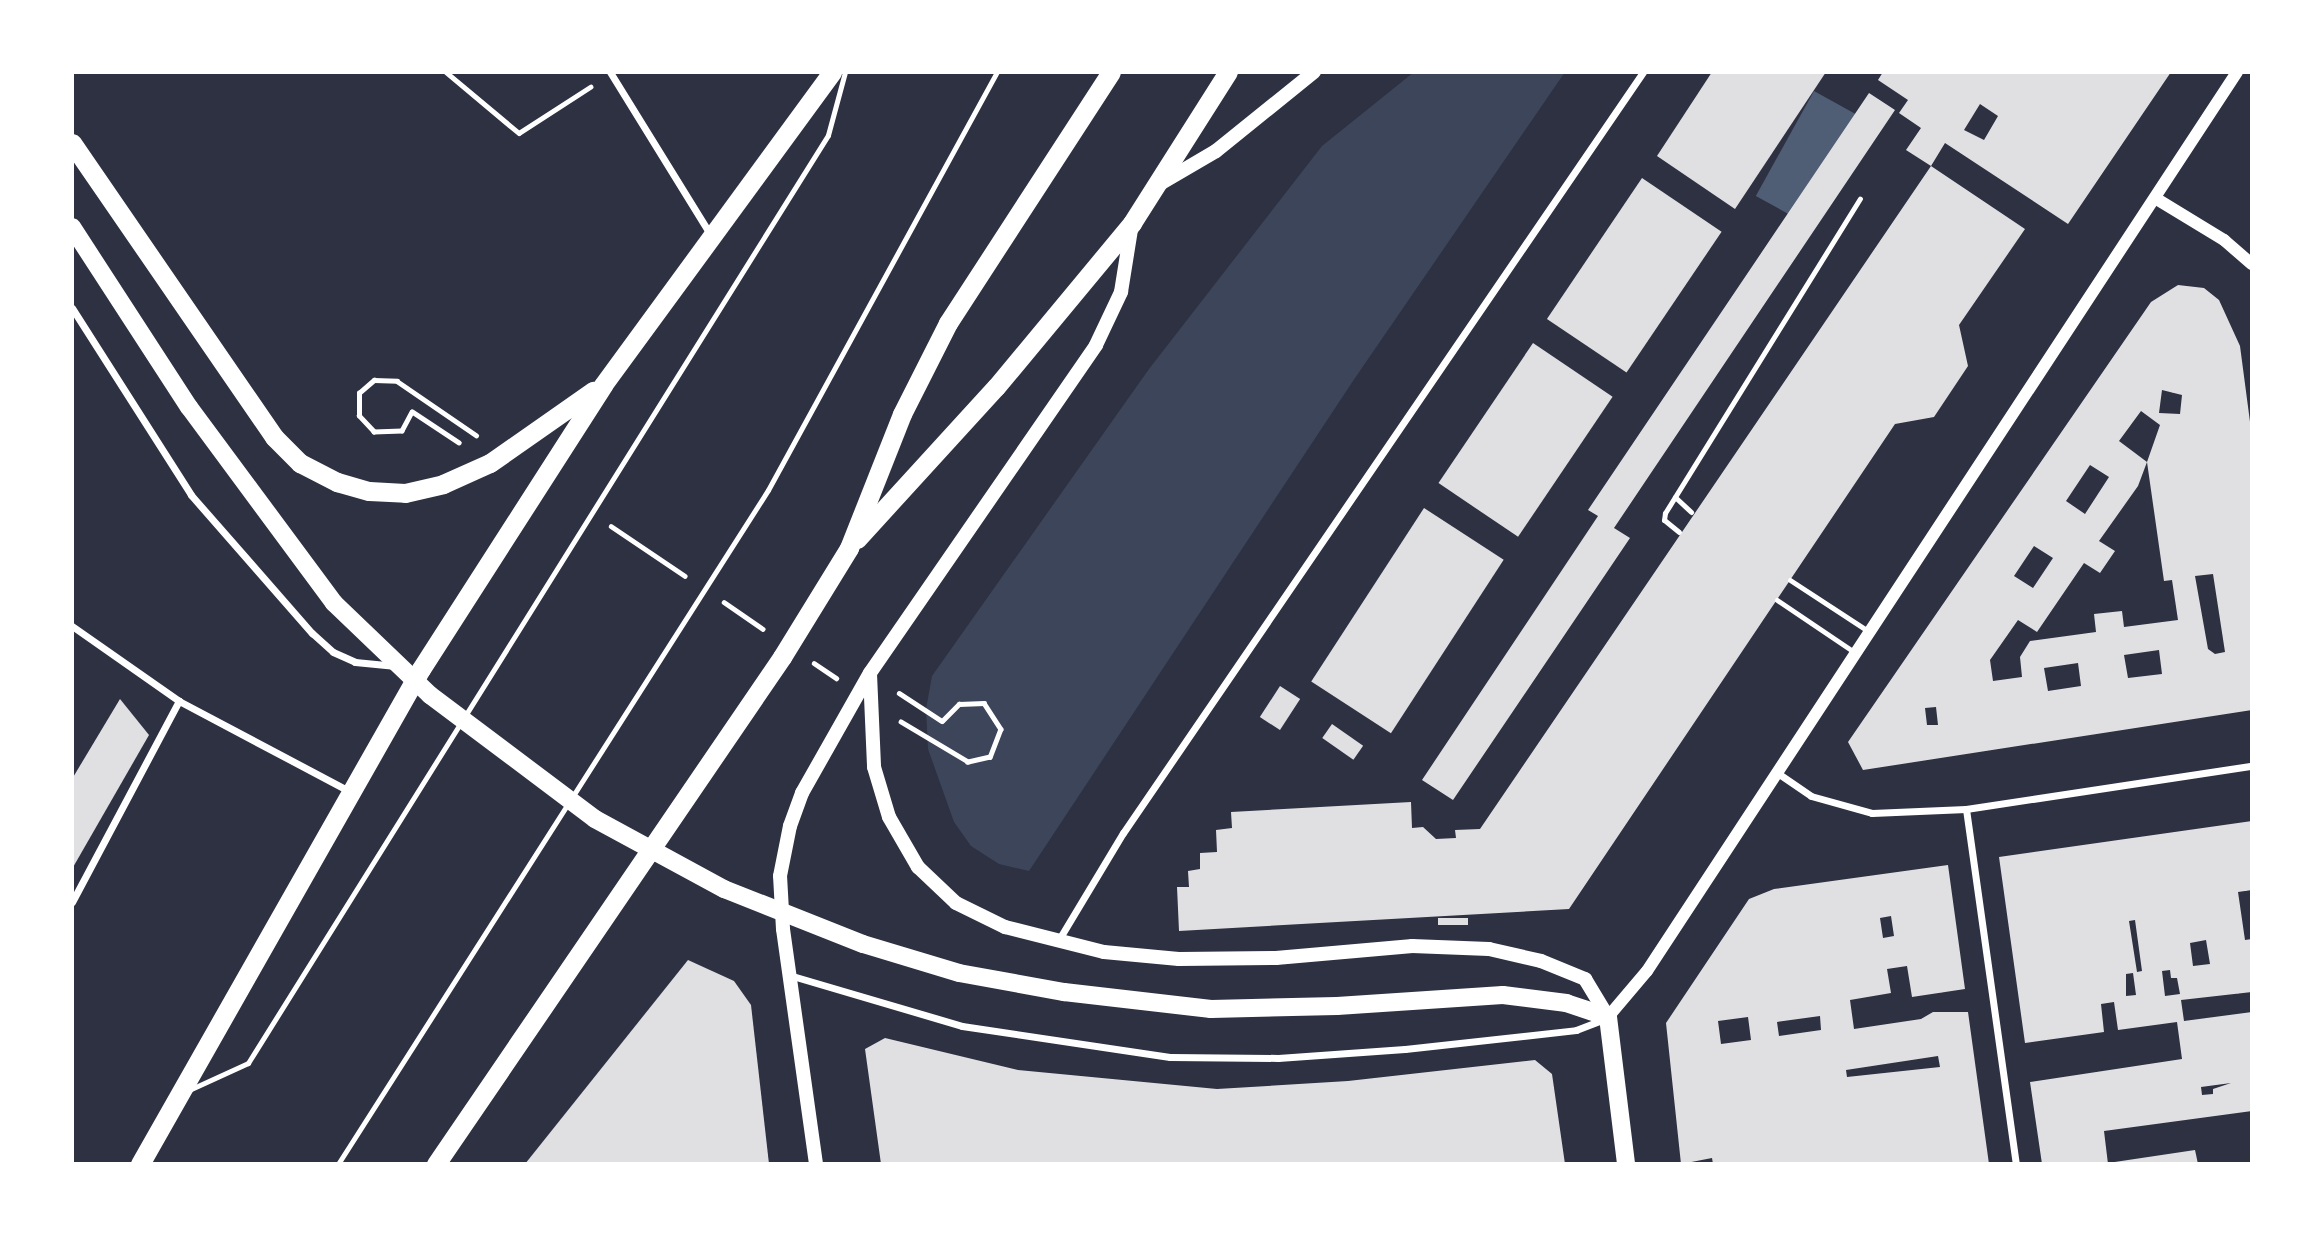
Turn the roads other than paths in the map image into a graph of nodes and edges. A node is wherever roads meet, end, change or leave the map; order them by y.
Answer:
1 (832, 72) edge
2 (845, 72) edge
3 (998, 72) edge
4 (1111, 72) edge
5 (1228, 72) edge
6 (1314, 72) edge
7 (1643, 72) edge
8 (2238, 72) edge
9 (610, 73) edge
10 (72, 144) edge
11 (1157, 186) junction
12 (2155, 198) junction
13 (1860, 199) dead end
14 (1132, 223) junction
15 (72, 227) edge
16 (712, 238) junction
17 (2252, 264) edge
18 (72, 308) edge
19 (603, 385) junction
20 (1675, 498) junction
21 (1692, 512) dead end
22 (1679, 532) dead end
23 (849, 548) junction
24 (1790, 580) dead end
25 (1777, 600) dead end
26 (72, 626) edge
27 (1868, 631) junction
28 (1854, 652) junction
29 (421, 669) junction
30 (870, 673) junction
31 (179, 701) junction
32 (2252, 766) edge
33 (1775, 772) junction
34 (350, 792) junction
35 (1966, 809) junction
36 (72, 902) edge
37 (1057, 941) junction
38 (789, 975) junction
39 (1608, 1017) junction
40 (179, 1095) junction
41 (140, 1164) edge
42 (338, 1164) edge
43 (436, 1164) edge
44 (816, 1164) edge
45 (1626, 1164) edge
46 (2016, 1164) edge

1 - 16 highway
2 - 40 lane
3 - 42 lane
4 - 23 highway
5 - 11 highway
6 - 11 main road
7 - 37 street
8 - 12 street
9 - 16 street
10 - 19 highway
11 - 14 highway
12 - 17 street
12 - 27 street
13 - 20 lane
14 - 23 highway
14 - 30 main road
15 - 39 main road
16 - 19 highway
18 - 29 street
19 - 29 highway
20 - 21 lane
20 - 22 lane
23 - 43 highway
24 - 27 lane
25 - 28 lane
26 - 31 street
27 - 28 street
28 - 33 street
29 - 34 highway
30 - 37 main road
30 - 38 main road
31 - 34 street
31 - 36 street
32 - 35 street
33 - 35 street
33 - 39 street
34 - 40 highway
35 - 46 street
37 - 39 main road
38 - 39 street
38 - 44 main road
39 - 45 main road
40 - 41 highway

